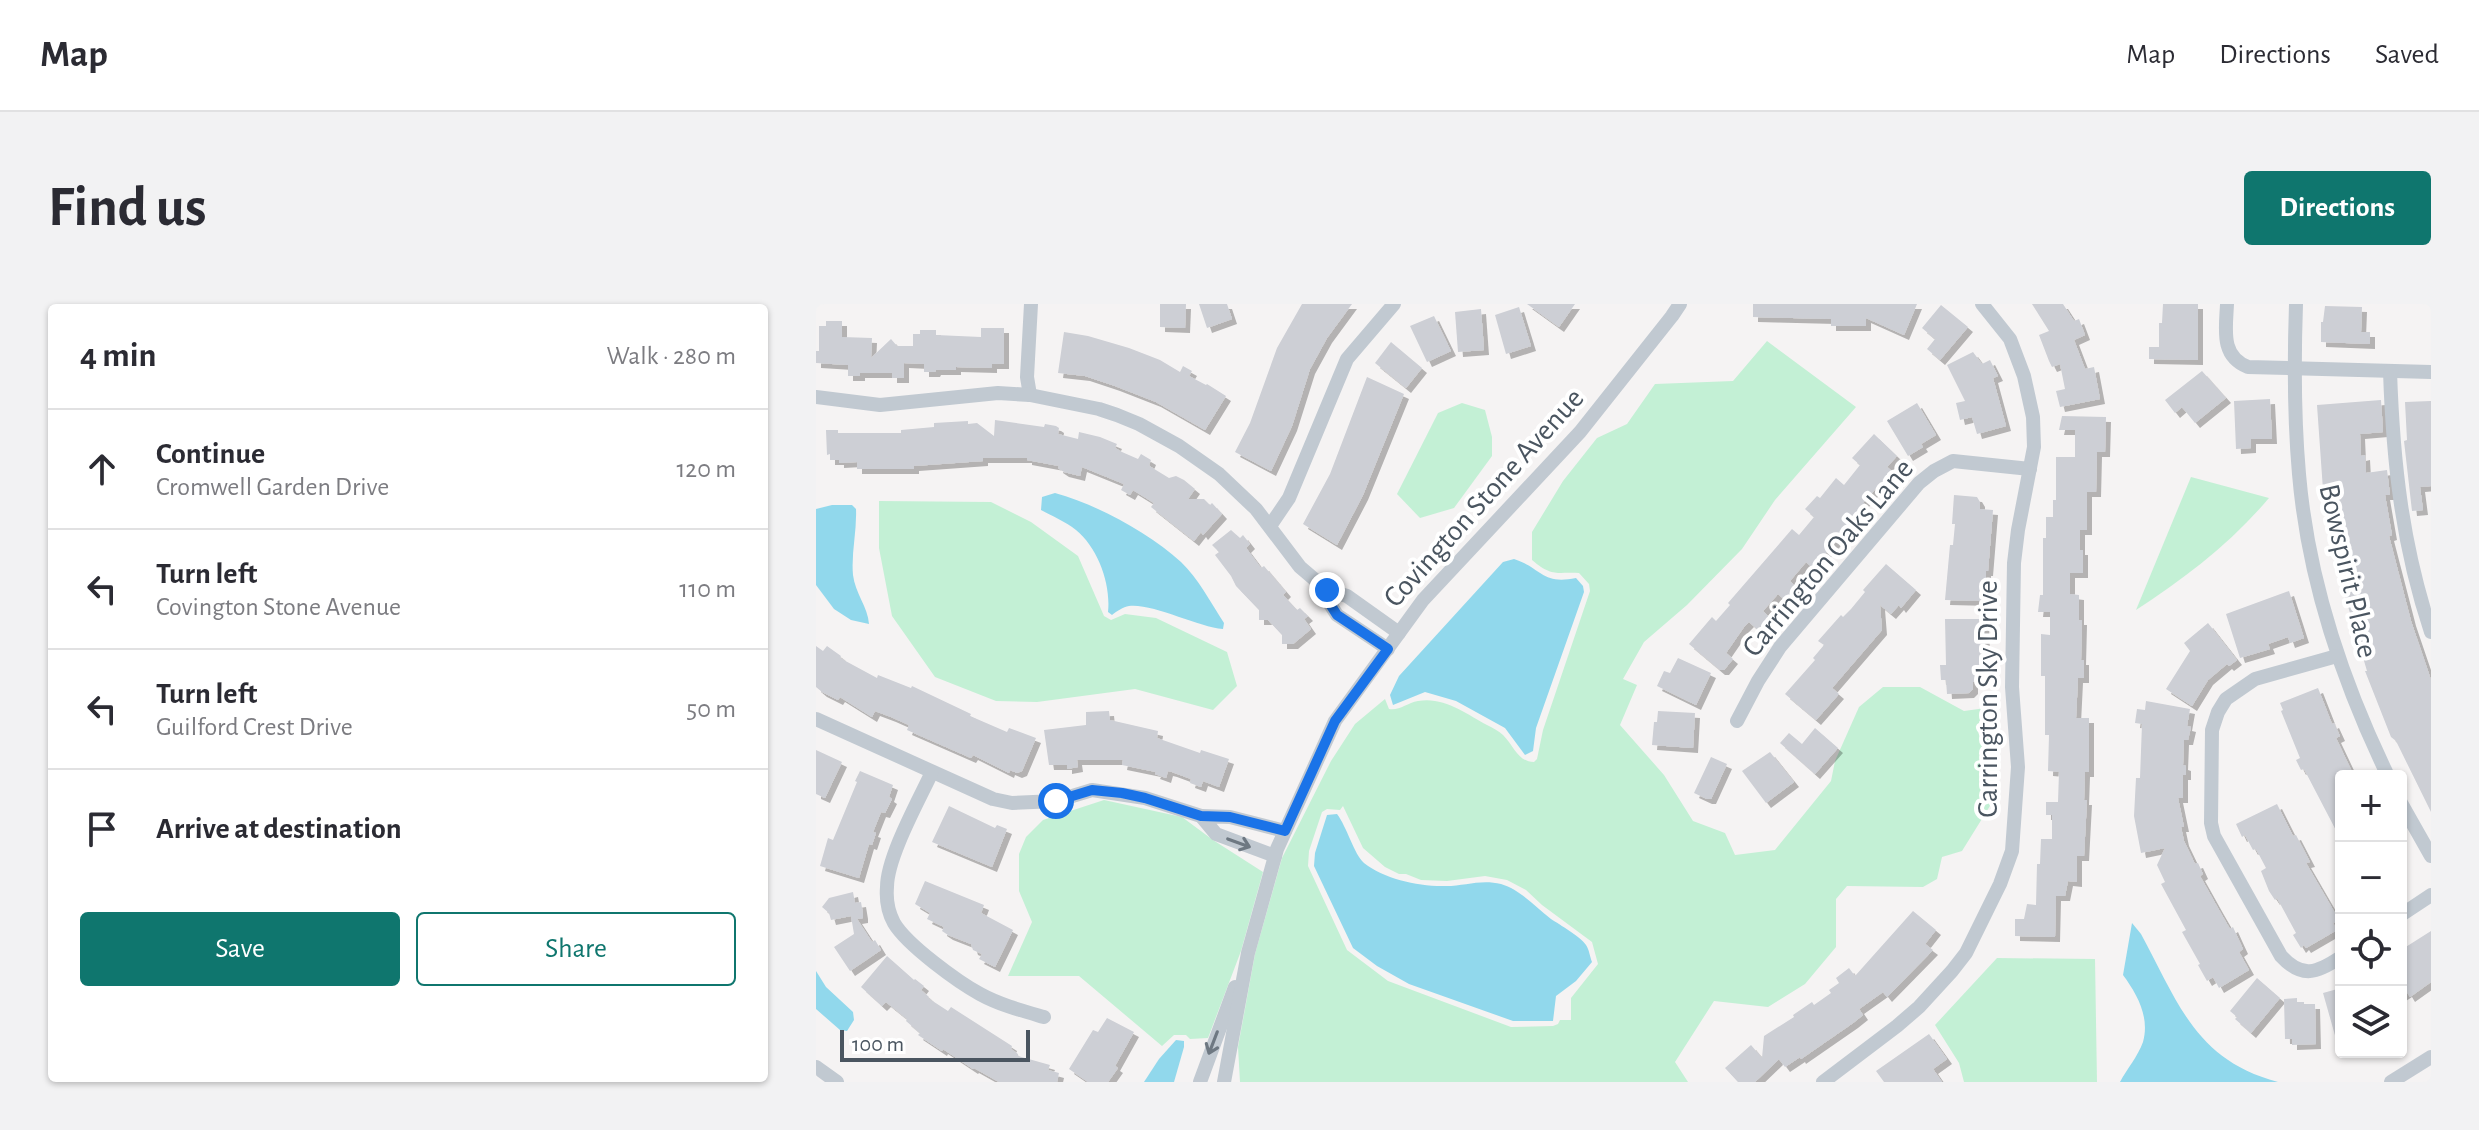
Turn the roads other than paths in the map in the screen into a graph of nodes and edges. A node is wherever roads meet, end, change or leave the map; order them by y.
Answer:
1 (1031, 304) edge
2 (1394, 304) edge
3 (1680, 304) edge
4 (1982, 304) edge
5 (2227, 304) edge
6 (2296, 304) edge
7 (2294, 369) junction
8 (2390, 371) junction
9 (2431, 372) edge
10 (1030, 395) junction
11 (816, 397) edge
12 (2030, 469) junction
13 (1270, 526) junction
14 (1327, 590) junction
15 (2431, 632) edge
16 (1399, 633) junction
17 (1388, 649) junction
18 (2337, 656) junction
19 (816, 719) edge
20 (1737, 721) dead end
21 (2385, 770) edge
22 (932, 772) junction
23 (2407, 814) edge
24 (1201, 816) junction
25 (1285, 831) junction
26 (1275, 856) junction
27 (2431, 856) edge
28 (2431, 895) edge
29 (2402, 914) edge
30 (1248, 953) junction
31 (2335, 961) edge
32 (1044, 1017) dead end
33 (2431, 1057) edge
34 (816, 1067) edge
35 (837, 1082) edge
36 (1200, 1082) edge
37 (1224, 1082) edge
38 (1823, 1082) edge
39 (2391, 1082) edge

1 - 10 street
2 - 13 street
3 - 16 street, Covington Stone Avenue
4 - 12 street, Carrington Sky Drive
5 - 7 street
6 - 7 street, Bowspirit Place
7 - 8 street
7 - 18 street, Bowspirit Place
8 - 9 street
8 - 15 street
10 - 11 street
10 - 13 street
12 - 20 street, Carrington Oaks Lane
12 - 38 street, Carrington Sky Drive
13 - 14 street
14 - 16 street
14 - 17 street
16 - 17 street, Covington Stone Avenue
17 - 25 street, Covington Stone Avenue
18 - 21 street, Bowspirit Place
18 - 31 street
19 - 22 street
22 - 24 street
22 - 32 street
23 - 27 street
24 - 25 street
24 -> 26 street
25 - 26 street, Covington Stone Avenue
26 - 30 street, Covington Stone Avenue
28 - 29 street
30 -> 36 street, Covington Stone Avenue
30 - 37 street, Covington Stone Avenue
33 - 39 street
34 - 35 street

